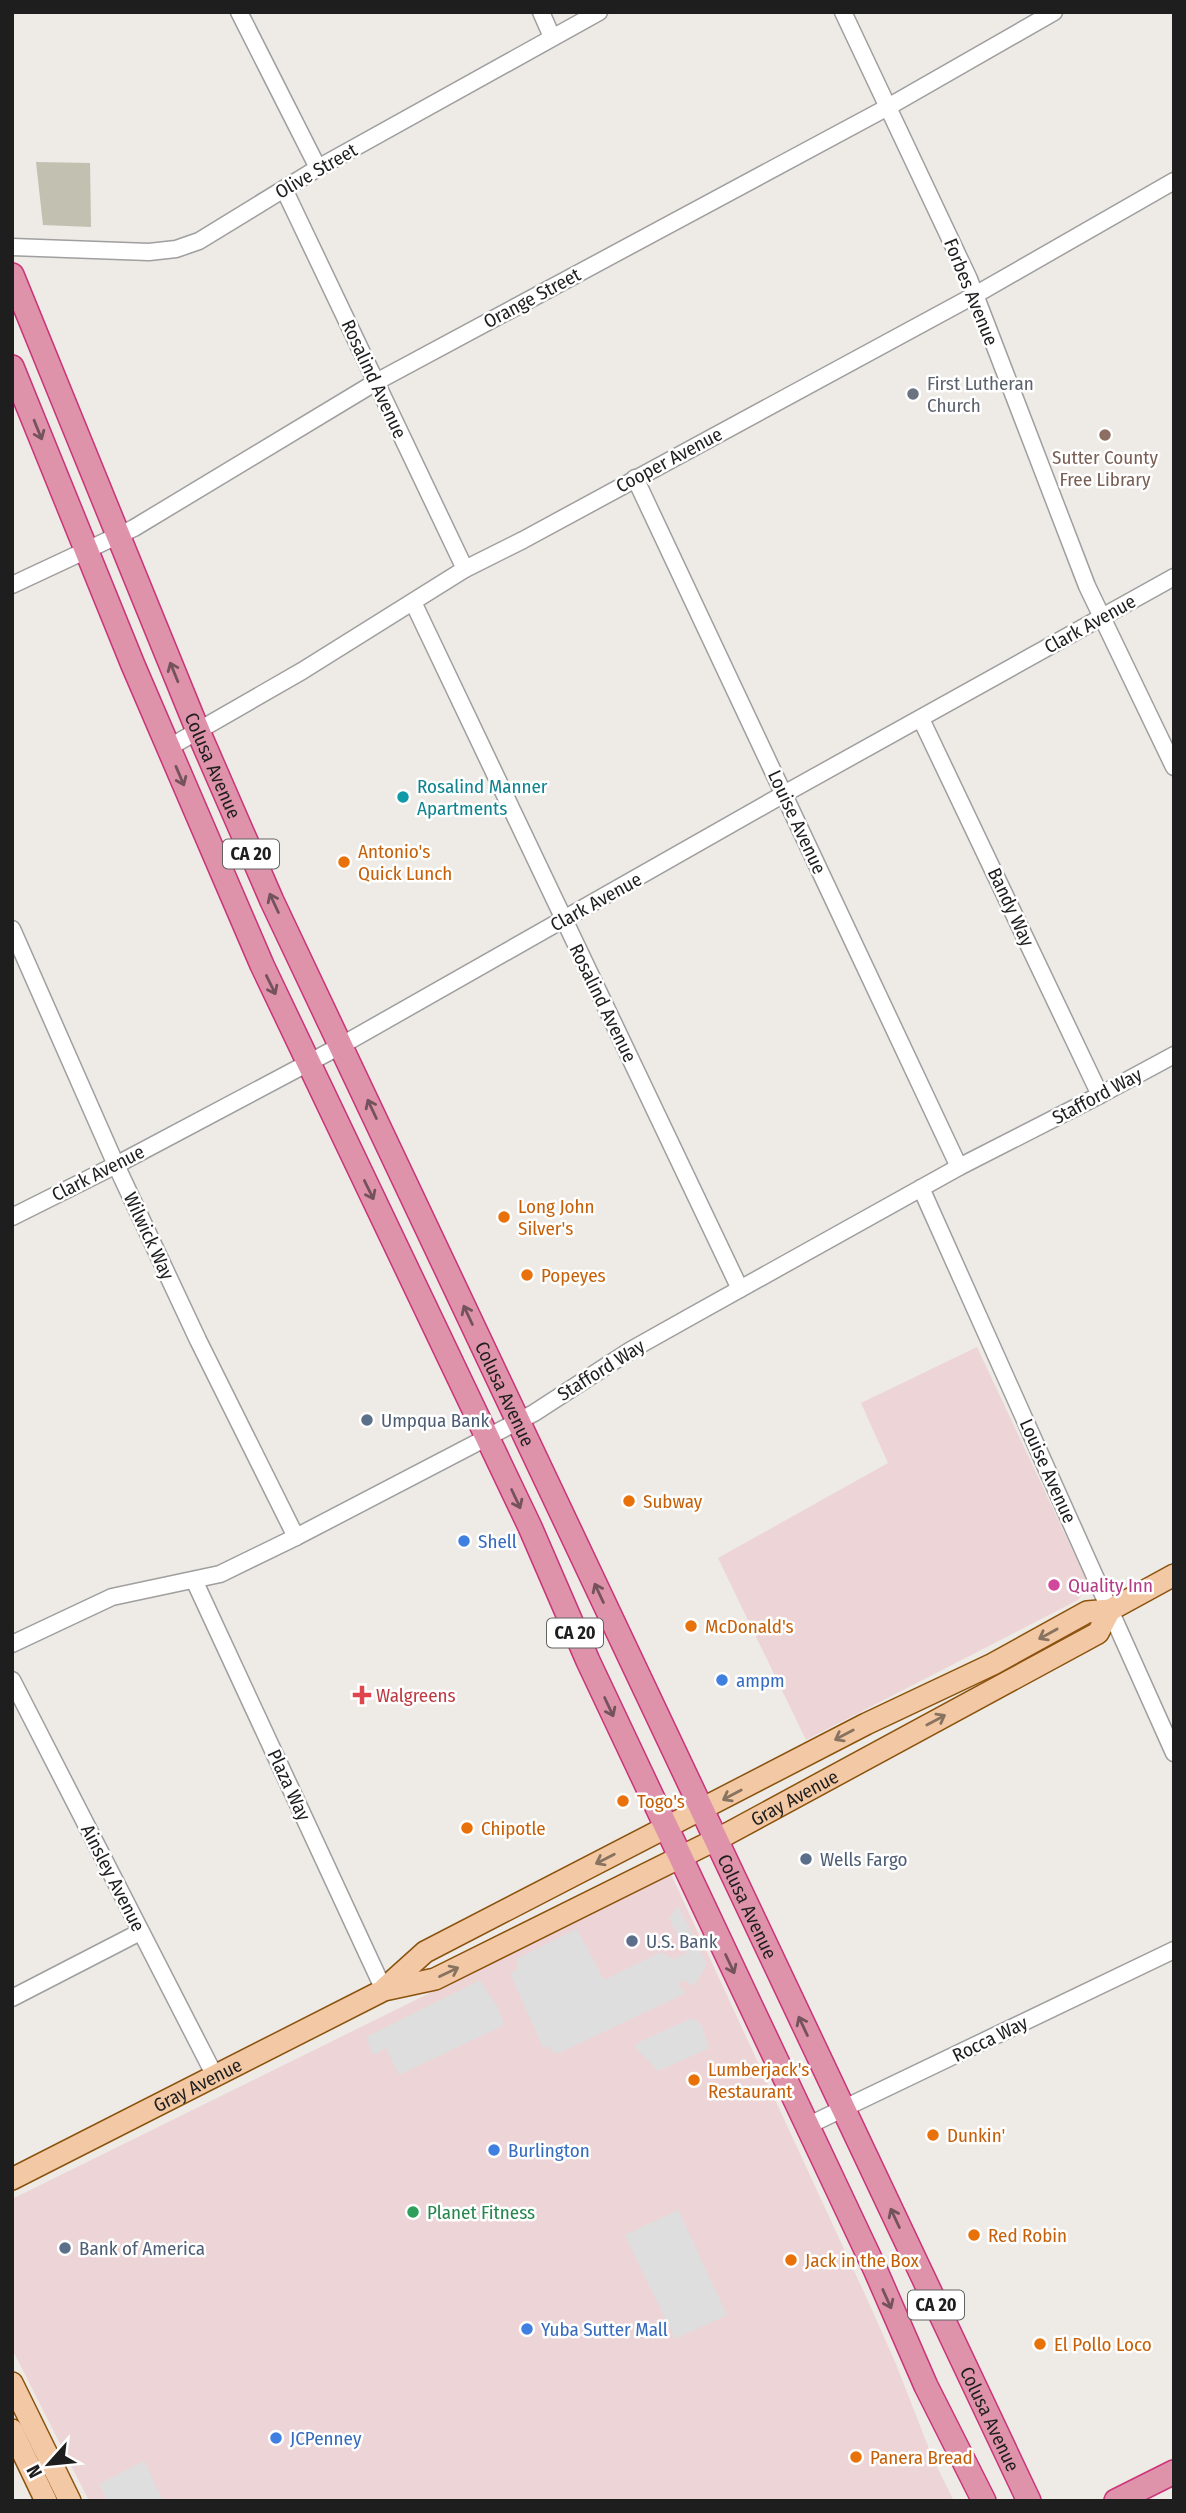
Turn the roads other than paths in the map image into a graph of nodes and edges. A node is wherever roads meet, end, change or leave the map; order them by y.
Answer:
1 (239, 12) edge
2 (541, 12) edge
3 (599, 12) edge
4 (843, 12) edge
5 (1054, 12) edge
6 (552, 37) junction
7 (888, 107) junction
8 (318, 168) junction
9 (1174, 181) edge
10 (284, 189) junction
11 (12, 247) edge
12 (12, 275) edge
13 (975, 295) junction
14 (12, 367) edge
15 (376, 382) junction
16 (635, 478) junction
17 (118, 536) junction
18 (87, 551) junction
19 (465, 569) junction
20 (1174, 577) edge
21 (12, 585) edge
22 (413, 602) junction
23 (1102, 618) junction
24 (921, 719) junction
25 (198, 731) junction
26 (169, 748) junction
27 (1174, 768) edge
28 (783, 794) junction
29 (563, 920) junction
30 (12, 929) edge
31 (342, 1045) junction
32 (1174, 1055) edge
33 (309, 1062) junction
34 (1100, 1095) junction
35 (116, 1165) junction
36 (959, 1167) junction
37 (920, 1188) junction
38 (12, 1217) edge
39 (740, 1289) junction
40 (518, 1421) junction
41 (488, 1437) junction
42 (296, 1537) junction
43 (1174, 1575) edge
44 (194, 1580) junction
45 (1110, 1610) junction
46 (12, 1644) edge
47 (12, 1679) edge
48 (1174, 1753) edge
49 (702, 1810) junction
50 (666, 1828) junction
51 (716, 1839) junction
52 (679, 1858) junction
53 (140, 1932) junction
54 (1174, 1950) edge
55 (384, 1990) junction
56 (12, 1998) edge
57 (215, 2076) junction
58 (844, 2110) junction
59 (807, 2126) junction
60 (12, 2179) edge
61 (12, 2383) edge
62 (12, 2430) edge
63 (1174, 2472) edge
64 (46, 2501) edge
65 (70, 2501) edge
66 (984, 2501) edge
67 (1029, 2501) edge
68 (1116, 2501) edge

1 - 8 street
2 - 6 street
3 - 6 street, Olive Street
4 - 7 street, Forbes Avenue
5 - 7 street, Orange Street
6 - 8 street, Olive Street
7 - 13 street, Forbes Avenue
7 - 15 street, Orange Street
8 - 10 street, Olive Street
9 - 13 street, Cooper Avenue
10 - 11 street, Olive Street
10 - 15 street, Rosalind Avenue
12 - 17 highway, Colusa Avenue / CA 20
13 - 16 street, Cooper Avenue
13 - 23 street, Forbes Avenue
14 -> 18 highway, Colusa Avenue / CA 20
15 - 17 street, Orange Street
15 - 19 street, Rosalind Avenue
16 - 19 street, Cooper Avenue
16 - 28 street, Louise Avenue
17 - 18 street, Orange Street
25 -> 17 highway, Colusa Avenue / CA 20
18 - 21 street, Orange Street
18 - 26 highway, Colusa Avenue / CA 20
19 - 22 street, Cooper Avenue
20 - 23 street, Clark Avenue
22 - 25 street, Cooper Avenue
22 - 29 street, Rosalind Avenue
23 - 24 street, Clark Avenue
23 - 27 street, Forbes Avenue
24 - 28 street, Clark Avenue
24 - 34 street, Bandy Way
25 - 26 street, Cooper Avenue
31 -> 25 highway, Colusa Avenue / CA 20
26 -> 33 highway, Colusa Avenue / CA 20
28 - 29 street, Clark Avenue
28 - 36 street, Louise Avenue
29 - 31 street, Clark Avenue
29 - 39 street, Rosalind Avenue
30 - 35 street, Wilwick Way
31 - 33 street, Clark Avenue
40 -> 31 highway, Colusa Avenue / CA 20
32 - 34 street, Stafford Way
33 - 35 street, Clark Avenue
33 -> 41 highway, Colusa Avenue / CA 20
34 - 36 street, Stafford Way
35 - 38 street, Clark Avenue
35 - 42 street, Wilwick Way
36 - 37 street, Stafford Way
37 - 39 street, Stafford Way
37 - 45 street, Louise Avenue
39 - 40 street, Stafford Way
40 - 41 street, Stafford Way
49 -> 40 highway, Colusa Avenue / CA 20
41 - 42 street, Stafford Way
41 -> 50 highway, Colusa Avenue / CA 20
42 - 44 street, Stafford Way
43 - 45 main road, Gray Avenue
44 - 46 street, Stafford Way
44 - 55 street, Plaza Way
45 - 48 street, Louise Avenue
45 -> 49 main road, Gray Avenue
51 -> 45 main road, Gray Avenue
47 - 53 street, Ainsley Avenue
49 - 50 main road, Gray Avenue
49 - 51 highway, Colusa Avenue / CA 20
50 - 52 highway, Colusa Avenue / CA 20
50 -> 55 main road, Gray Avenue
51 - 52 main road, Gray Avenue
58 -> 51 highway, Colusa Avenue / CA 20
55 -> 52 main road, Gray Avenue
52 -> 59 highway, Colusa Avenue / CA 20
53 - 56 street
53 - 57 street, Ainsley Avenue
54 - 58 street, Rocca Way
55 - 57 main road, Gray Avenue
57 - 60 main road, Gray Avenue
58 - 59 street, Rocca Way
67 -> 58 highway, Colusa Avenue / CA 20
59 -> 66 highway, Colusa Avenue / CA 20
61 - 65 main road
62 - 64 main road
63 - 68 highway

